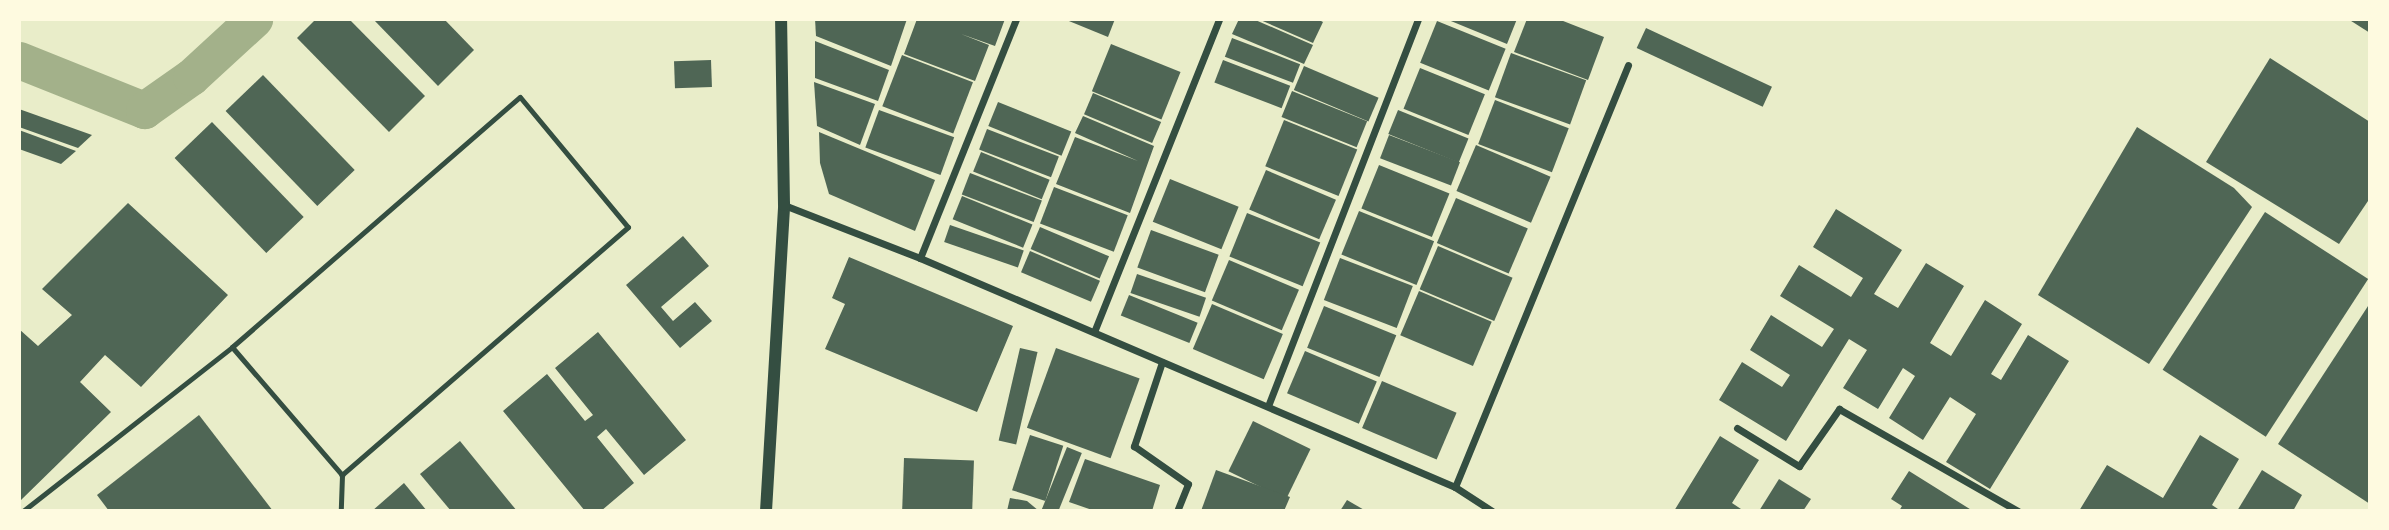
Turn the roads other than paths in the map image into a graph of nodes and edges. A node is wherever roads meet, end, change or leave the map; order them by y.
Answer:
1 (781, 19) edge
2 (1016, 19) edge
3 (1219, 19) edge
4 (1418, 19) edge
5 (1628, 65) dead end
6 (784, 205) junction
7 (920, 258) junction
8 (1094, 332) junction
9 (232, 346) junction
10 (1162, 362) junction
11 (1268, 406) junction
12 (1737, 428) dead end
13 (342, 475) junction
14 (1455, 486) junction
15 (23, 511) edge
16 (341, 511) edge
17 (766, 511) edge
18 (1177, 511) edge
19 (1492, 511) edge
20 (2018, 511) edge

1 - 6 street
2 - 7 street
3 - 8 street
4 - 11 street
5 - 14 street
6 - 7 street
6 - 17 street
7 - 8 street
8 - 10 street
9 - 13 lane
9 - 13 lane
9 - 15 lane
10 - 11 street
10 - 18 street
11 - 14 street
12 - 20 street
13 - 16 lane
14 - 19 street

